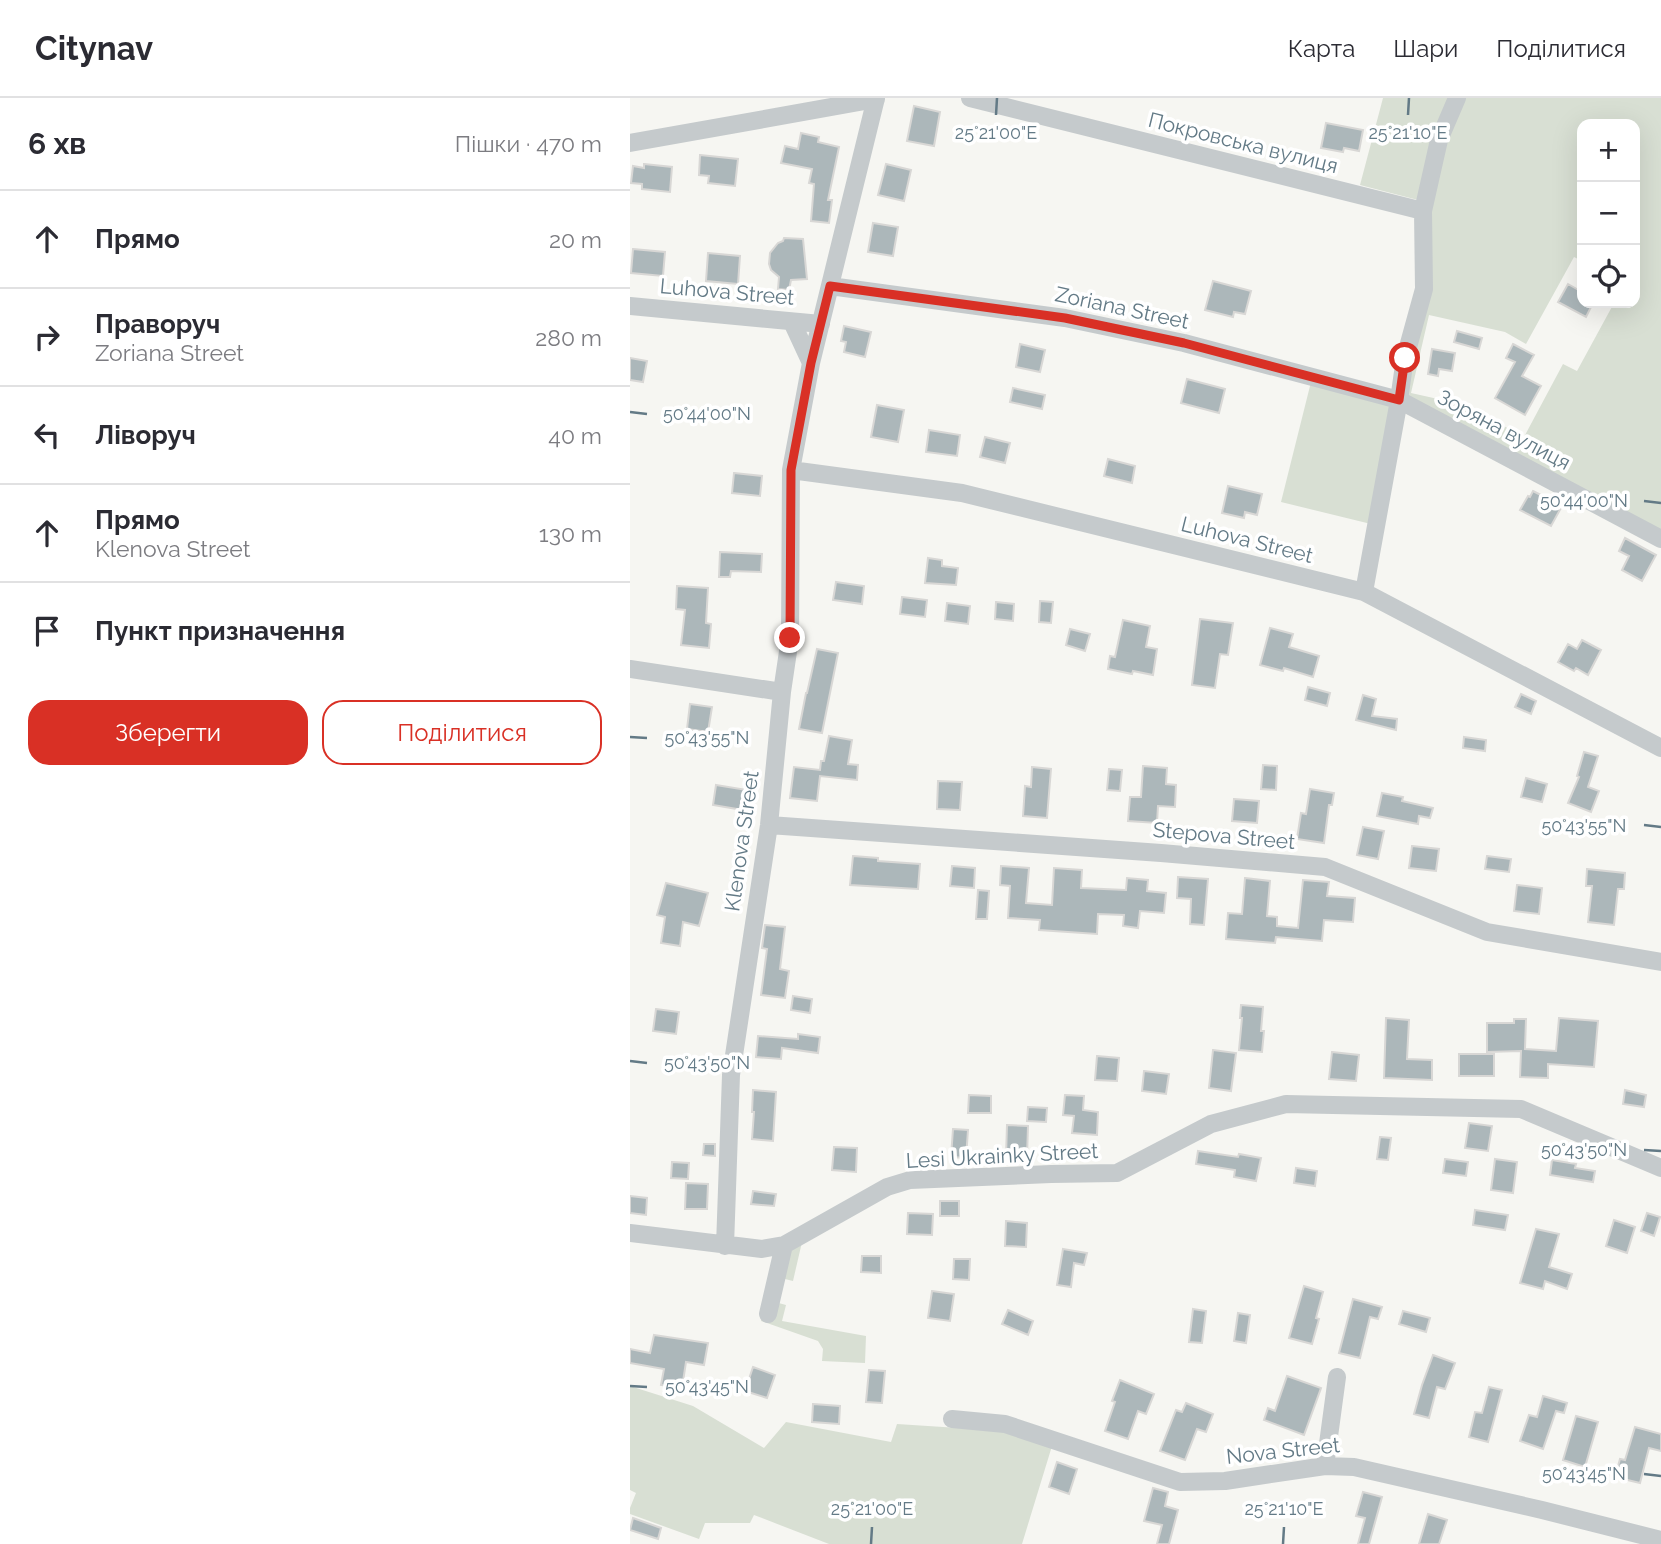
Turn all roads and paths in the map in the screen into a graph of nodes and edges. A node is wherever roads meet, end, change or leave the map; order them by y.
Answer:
1 (970, 98) edge
2 (1457, 98) edge
3 (876, 99) edge
4 (630, 143) edge
5 (1423, 211) junction
6 (830, 286) junction
7 (630, 306) edge
8 (792, 321) junction
9 (821, 324) junction
10 (811, 363) junction
11 (1399, 400) junction
12 (791, 470) junction
13 (1661, 539) edge
14 (1364, 592) junction
15 (630, 669) edge
16 (782, 692) junction
17 (1661, 748) edge
18 (769, 825) junction
19 (1661, 962) edge
20 (1661, 1168) edge
21 (630, 1233) edge
22 (784, 1245) junction
23 (725, 1246) junction
24 (768, 1314) dead end
25 (1337, 1377) dead end
26 (952, 1419) dead end
27 (1325, 1466) junction
28 (1661, 1540) edge

1 - 5 street, Покровська вулиця
2 - 5 street
3 - 4 street
3 - 6 street, Klenova Street
5 - 11 street
6 - 9 street, Klenova Street
6 - 11 street, Zoriana Street
7 - 8 street, Luhova Street
8 - 9 street, Luhova Street
8 - 10 street
9 - 10 street, Klenova Street
10 - 12 street, Klenova Street
11 - 13 street, Зоряна вулиця
11 - 14 street
12 - 14 street, Luhova Street
12 - 16 street, Klenova Street
14 - 17 street, Luhova Street
15 - 16 street
16 - 18 street, Klenova Street
18 - 19 street, Stepova Street
18 - 23 street, Klenova Street
20 - 22 street, Lesi Ukrainky Street
21 - 23 street, Lesi Ukrainky Street
22 - 23 street, Lesi Ukrainky Street
22 - 24 street
25 - 27 street
26 - 27 street, Nova Street
27 - 28 street, Nova Street

